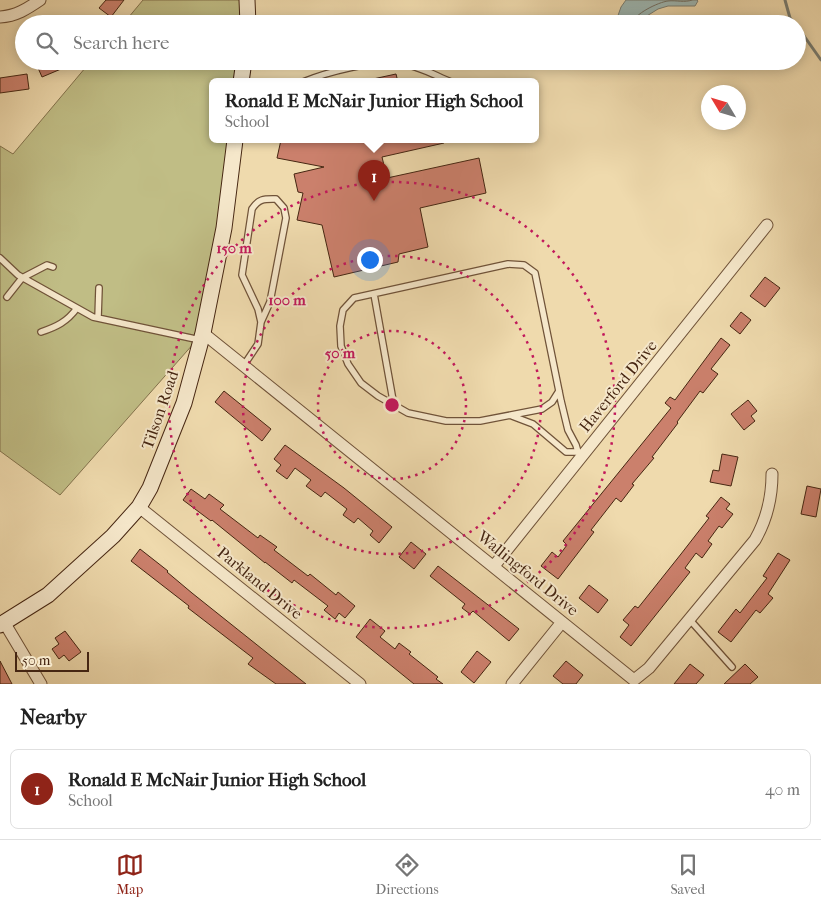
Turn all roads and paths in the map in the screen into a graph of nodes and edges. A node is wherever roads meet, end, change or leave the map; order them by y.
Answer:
1 (40, 0) edge
2 (247, 0) edge
3 (248, 15) edge
4 (0, 17) edge
5 (343, 70) edge
6 (423, 70) edge
7 (314, 78) edge
8 (442, 78) edge
9 (234, 143) edge
10 (767, 225) dead end
11 (0, 258) edge
12 (53, 267) dead end
13 (22, 278) junction
14 (99, 288) dead end
15 (374, 294) junction
16 (7, 297) dead end
17 (77, 308) junction
18 (98, 318) junction
19 (262, 322) junction
20 (41, 332) dead end
21 (202, 336) junction
22 (244, 365) junction
23 (559, 391) junction
24 (394, 406) junction
25 (512, 416) junction
26 (580, 454) junction
27 (772, 474) dead end
28 (139, 507) junction
29 (494, 566) junction
30 (690, 620) junction
31 (562, 622) junction
32 (2, 623) edge
33 (732, 667) dead end
34 (41, 684) edge
35 (360, 684) edge
36 (512, 684) edge

1 - 4 street
2 - 3 street
5 - 7 lane
6 - 8 lane
9 - 21 street, Tilson Road
10 - 26 street, Haverford Drive
11 - 13 lane
12 - 13 lane
13 - 16 lane
13 - 17 lane
14 - 18 lane
15 - 23 lane
15 - 24 lane
15 - 24 lane
17 - 18 lane
17 - 20 lane
18 - 21 lane
19 - 19 lane
19 - 22 lane
21 - 22 street, Wallingford Drive
21 - 28 street, Tilson Road
22 - 29 street, Wallingford Drive
23 - 25 lane
23 - 26 lane
24 - 25 lane
25 - 26 lane
26 - 29 street, Haverford Drive
27 - 30 street, Wallingford Drive
28 - 32 street, Tilson Road
28 - 35 street, Parkland Drive
29 - 31 street, Wallingford Drive
30 - 31 street, Wallingford Drive
30 - 33 lane
31 - 36 street
32 - 34 street

